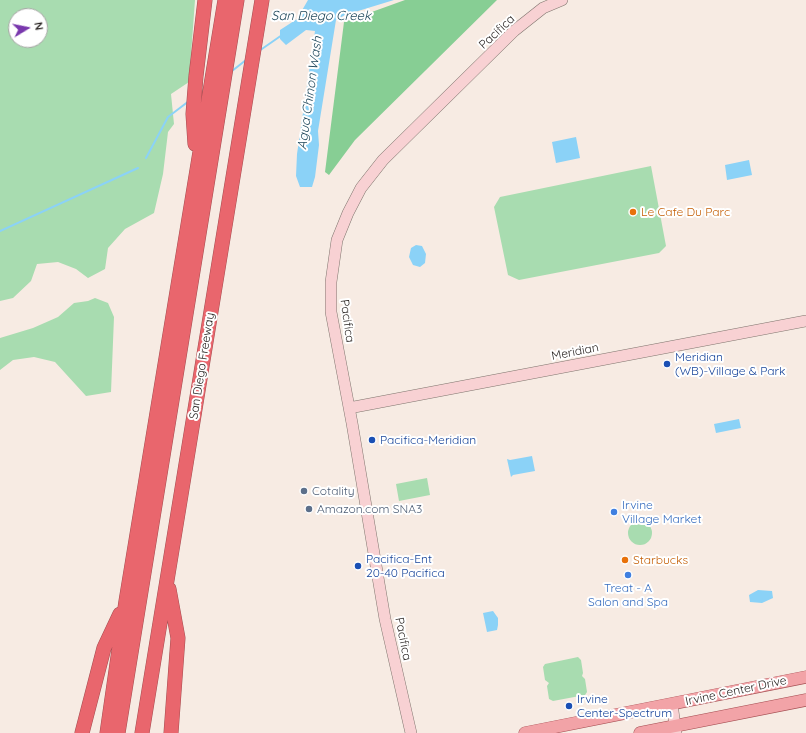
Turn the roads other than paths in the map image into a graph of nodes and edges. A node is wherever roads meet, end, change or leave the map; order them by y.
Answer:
1 (205, 0) edge
2 (225, 0) edge
3 (237, 0) edge
4 (262, 0) edge
5 (562, 0) edge
6 (196, 175) junction
7 (806, 321) edge
8 (349, 408) junction
9 (167, 579) junction
10 (126, 601) junction
11 (806, 677) edge
12 (806, 700) edge
13 (672, 704) junction
14 (677, 731) edge
15 (82, 733) edge
16 (107, 733) edge
17 (118, 733) edge
18 (142, 733) edge
19 (171, 733) edge
20 (411, 733) edge
21 (525, 733) edge
22 (640, 733) edge

1 - 6 highway
2 - 6 highway
3 - 17 highway
4 - 9 highway, San Diego Freeway
5 - 8 street, Pacifica
6 - 10 highway
7 - 8 street, Meridian
8 - 20 street, Pacifica
9 - 18 highway, San Diego Freeway
9 - 19 highway
10 - 15 highway
10 - 16 highway
11 - 13 main road, Irvine Center Drive
12 - 14 main road, Irvine Center Drive
13 - 14 street
13 - 21 main road, Irvine Center Drive
14 - 22 main road, Irvine Center Drive

